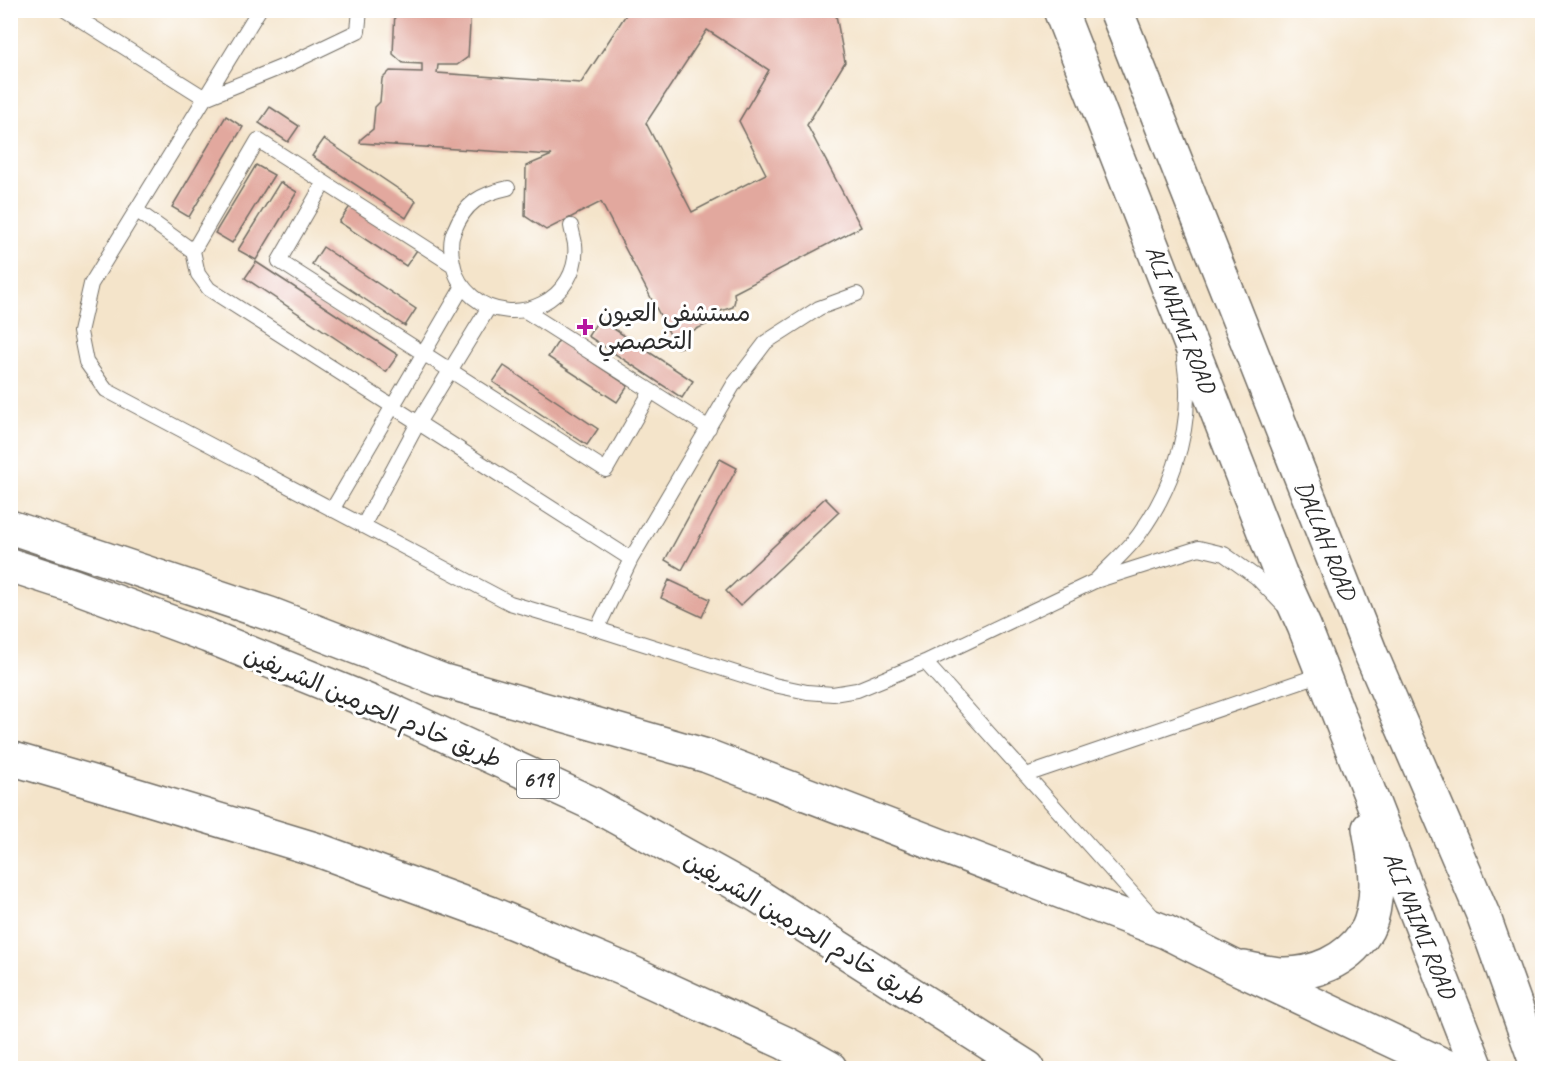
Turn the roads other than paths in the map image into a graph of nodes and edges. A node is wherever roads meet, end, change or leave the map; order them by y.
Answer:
1 (64, 10) edge
2 (259, 10) edge
3 (360, 10) edge
4 (1060, 10) edge
5 (1116, 10) edge
6 (205, 98) junction
7 (324, 183) junction
8 (508, 188) dead end
9 (136, 210) junction
10 (571, 226) dead end
11 (193, 251) junction
12 (453, 265) junction
13 (463, 286) junction
14 (857, 294) dead end
15 (489, 307) junction
16 (524, 310) junction
17 (1180, 318) junction
18 (423, 353) junction
19 (450, 370) junction
20 (651, 391) junction
21 (393, 406) junction
22 (418, 423) junction
23 (708, 428) junction
24 (332, 510) junction
25 (363, 526) junction
26 (10, 527) edge
27 (632, 559) junction
28 (10, 565) edge
29 (1095, 581) junction
30 (1304, 626) junction
31 (597, 629) junction
32 (925, 662) junction
33 (1322, 674) junction
34 (10, 758) edge
35 (1026, 775) junction
36 (10, 779) edge
37 (1364, 782) junction
38 (318, 850) junction
39 (1484, 917) junction
40 (1166, 932) junction
41 (1233, 966) junction
42 (1542, 1028) edge
43 (785, 1043) junction
44 (822, 1068) edge
45 (830, 1068) edge
46 (1028, 1068) edge
47 (1450, 1068) edge
48 (1477, 1068) edge
49 (1538, 1068) edge

1 - 6 lane
2 - 6 lane
3 - 6 lane
4 - 17 main road, ALI NAIMI ROAD
5 - 39 main road, DALLAH ROAD
6 - 9 lane
7 - 11 lane
7 - 12 lane
7 - 18 lane
8 - 12 lane
9 - 11 lane
9 - 24 lane
10 - 16 lane
11 - 21 lane
12 - 13 lane
13 - 15 lane
13 - 18 lane
14 - 23 lane
15 - 16 lane
15 - 19 lane
16 - 20 lane
17 - 29 lane
17 - 30 main road, ALI NAIMI ROAD
18 - 19 lane
18 - 21 lane
19 - 20 lane
19 - 22 lane
20 - 23 lane
21 - 22 lane
21 - 24 lane
22 - 25 lane
22 - 27 lane
23 - 27 lane
24 - 25 lane
25 - 31 lane
26 - 40 main road
27 - 31 lane
28 - 46 main road, طريق خادم الحرمين الشريفين / 619
29 - 30 lane
29 - 32 lane
30 - 33 main road
31 - 32 lane
32 - 35 lane
33 - 35 lane
33 - 37 main road
34 - 38 main road
35 - 40 lane
36 - 38 main road
37 - 41 main road
37 - 48 main road, ALI NAIMI ROAD
38 - 43 main road
39 - 42 main road
39 - 49 main road, DALLAH ROAD
40 - 41 main road
41 - 47 main road
43 - 44 main road
43 - 45 main road

